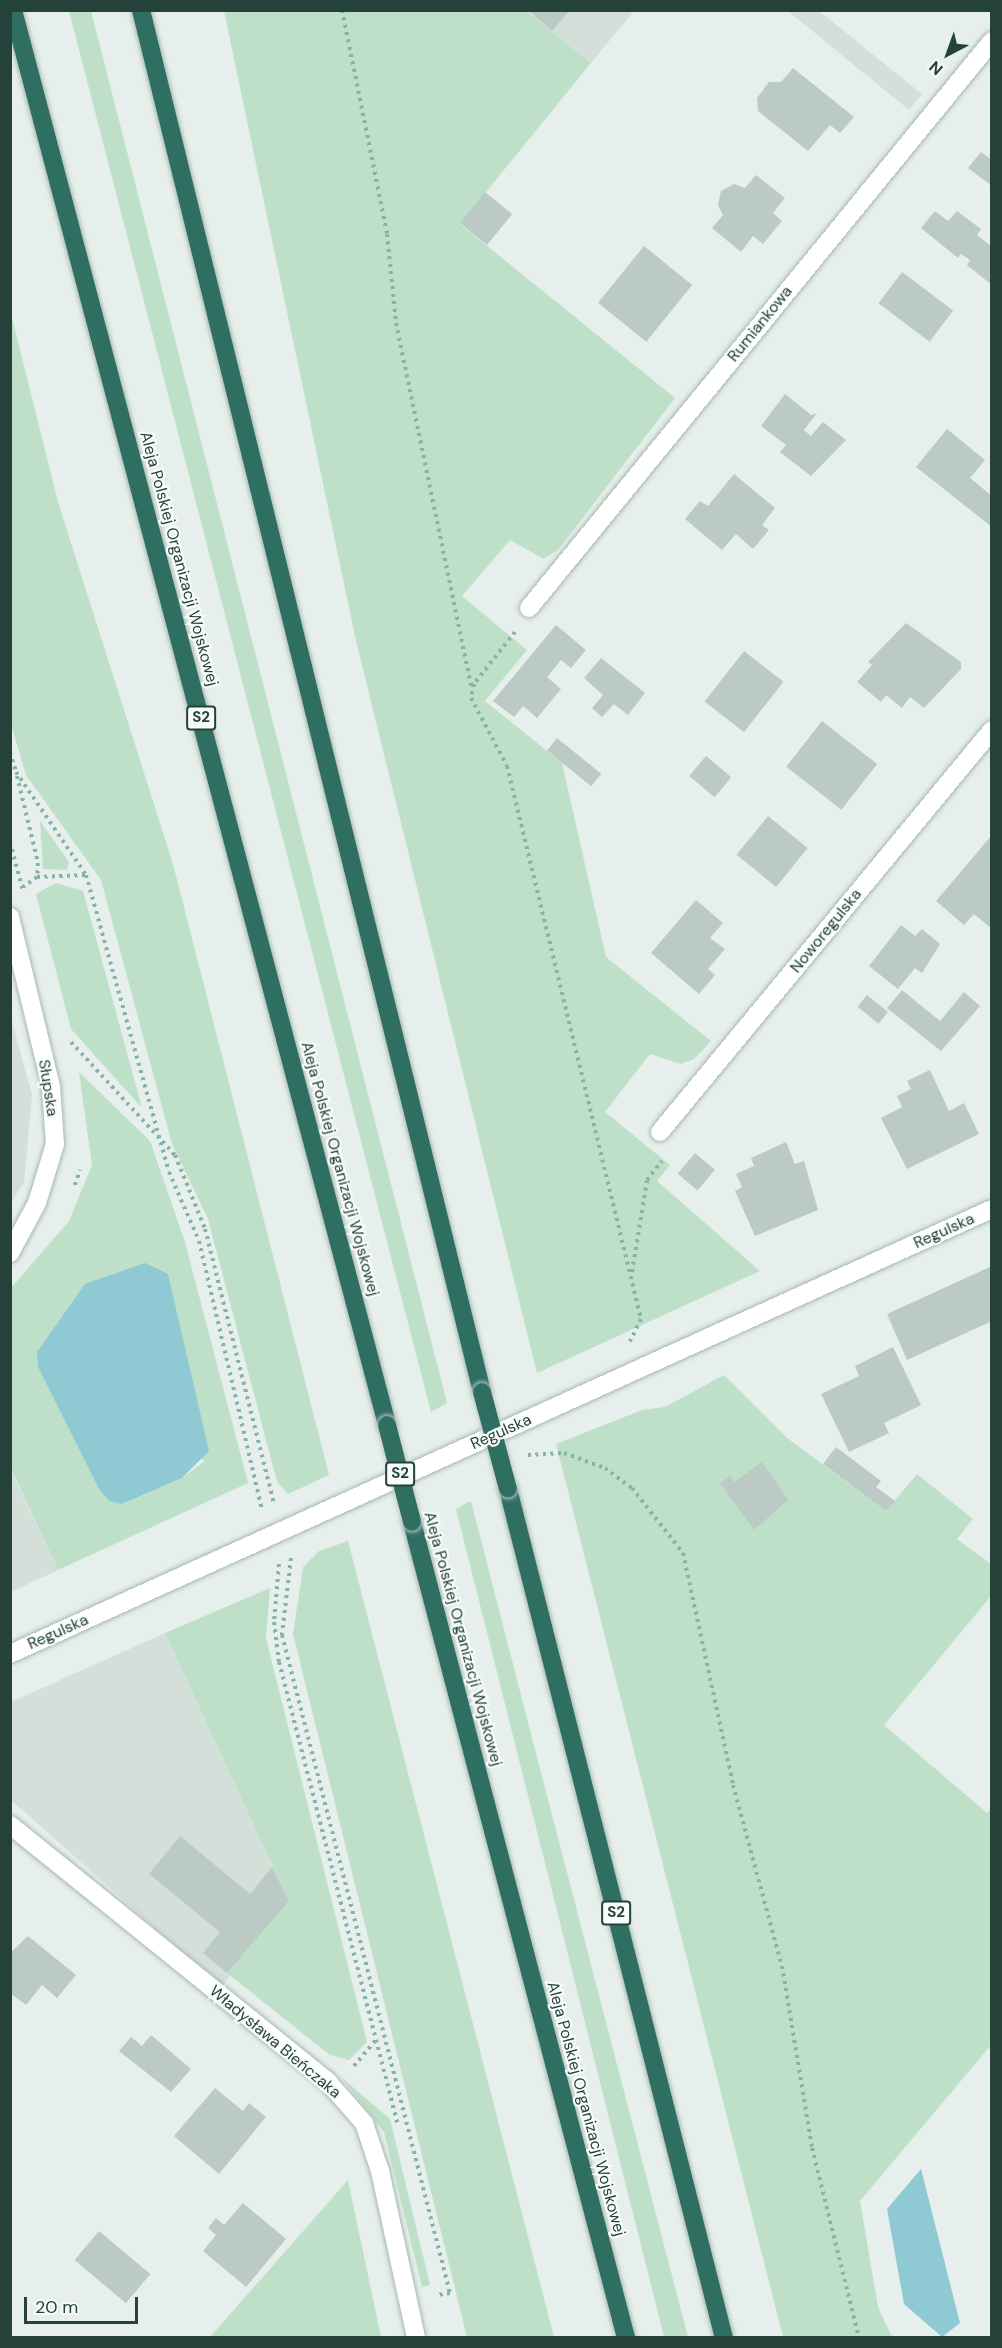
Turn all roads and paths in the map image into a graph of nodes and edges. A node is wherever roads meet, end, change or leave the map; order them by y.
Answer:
1 (13, 10) edge
2 (141, 10) edge
3 (342, 10) edge
4 (992, 41) edge
5 (529, 608) joint
6 (472, 690) junction
7 (992, 730) edge
8 (10, 752) edge
9 (16, 772) junction
10 (86, 875) junction
11 (37, 877) junction
12 (10, 889) edge
13 (10, 917) edge
14 (65, 1035) dead end
15 (660, 1132) dead end
16 (161, 1140) junction
17 (663, 1159) dead end
18 (992, 1209) edge
19 (10, 1253) edge
20 (631, 1276) junction
21 (625, 1353) dead end
22 (519, 1459) dead end
23 (277, 1511) dead end
24 (263, 1516) dead end
25 (292, 1554) dead end
26 (279, 1560) dead end
27 (10, 1654) edge
28 (10, 1825) edge
29 (377, 2039) junction
30 (341, 2069) dead end
31 (398, 2127) dead end
32 (435, 2283) dead end
33 (437, 2295) junction
34 (426, 2296) dead end
35 (439, 2305) dead end
36 (416, 2337) edge
37 (626, 2337) edge
38 (724, 2337) edge
39 (859, 2337) edge

1 - 37 highway, Aleja Polskiej Organizacji Wojskowej / S2, bridge
2 - 38 highway, S2, bridge
3 - 6 path
4 - 5 street, Rumiankowa
5 - 6 path
6 - 20 path
7 - 15 street, Noworegulska
8 - 9 path
9 - 10 path
9 - 11 path
10 - 11 path
10 - 16 path
11 - 12 path
13 - 19 street, Słupska
14 - 16 path
16 - 23 path
16 - 24 path
17 - 20 path
18 - 27 street, Regulska
20 - 21 path
22 - 39 path
25 - 33 path
26 - 29 path
28 - 36 street, Władysława Bieńczaka
29 - 30 path
29 - 31 path
32 - 33 path
33 - 34 path
33 - 35 path

